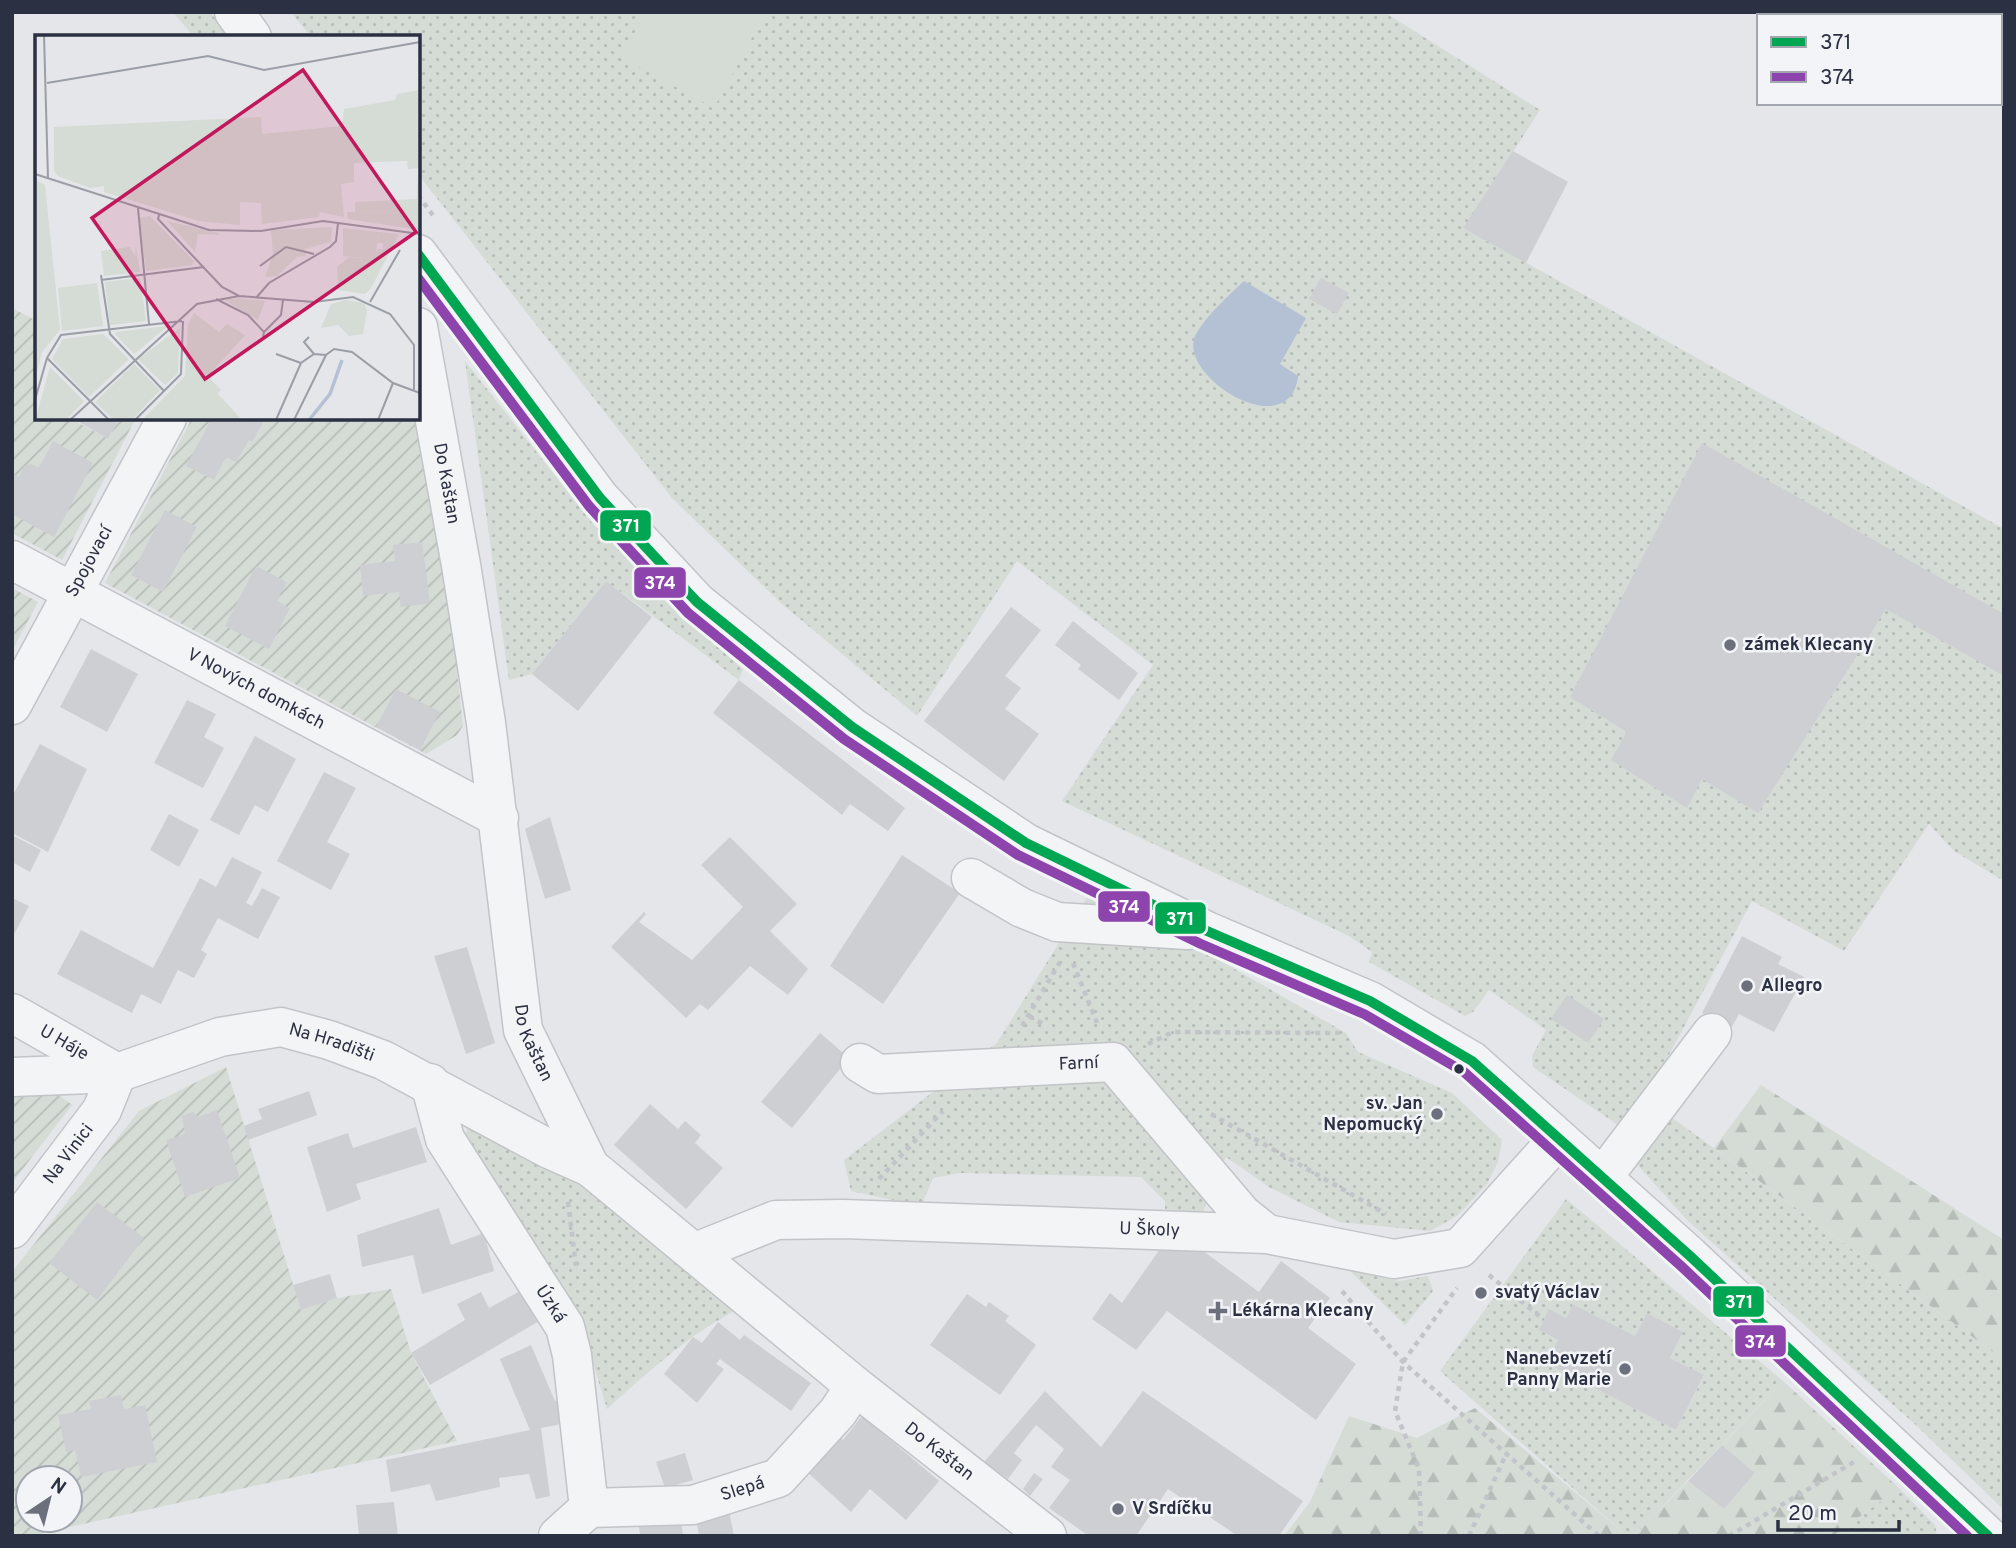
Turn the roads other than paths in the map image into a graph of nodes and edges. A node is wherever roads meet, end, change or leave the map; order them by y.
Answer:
1 (233, 12) edge
2 (251, 35) edge
3 (430, 267) edge
4 (420, 338) edge
5 (166, 420) edge
6 (12, 560) edge
7 (72, 591) junction
8 (12, 705) edge
9 (499, 818) junction
10 (971, 878) dead end
11 (1207, 931) junction
12 (12, 1013) edge
13 (1712, 1033) dead end
14 (860, 1063) dead end
15 (117, 1073) junction
16 (12, 1077) edge
17 (430, 1083) junction
18 (1558, 1139) junction
19 (590, 1167) junction
20 (1602, 1178) junction
21 (12, 1229) edge
22 (1267, 1234) junction
23 (696, 1252) junction
24 (855, 1387) junction
25 (589, 1508) junction
26 (1982, 1534) edge
27 (558, 1536) edge
28 (1047, 1536) edge

1 - 2 street
3 - 11 street
4 - 9 street, Do Kaštan
5 - 7 street, Spojovací
6 - 7 street, V Nových domkách
7 - 8 street, Spojovací
7 - 9 street, V Nových domkách
9 - 19 street, Do Kaštan
10 - 11 street
11 - 18 street
12 - 15 street, U Háje
13 - 20 street
14 - 22 street, Farní
15 - 16 street, Na Hradišti
15 - 17 street, Na Hradišti
15 - 21 street, Na Vinici
17 - 19 street, Na Hradišti
17 - 25 street, Úzká
18 - 20 street
18 - 22 street, U Školy
19 - 23 street, Do Kaštan
20 - 26 street
22 - 23 street, U Školy
23 - 24 street, Do Kaštan
24 - 25 street, Slepá
24 - 28 street, Do Kaštan
25 - 27 street

